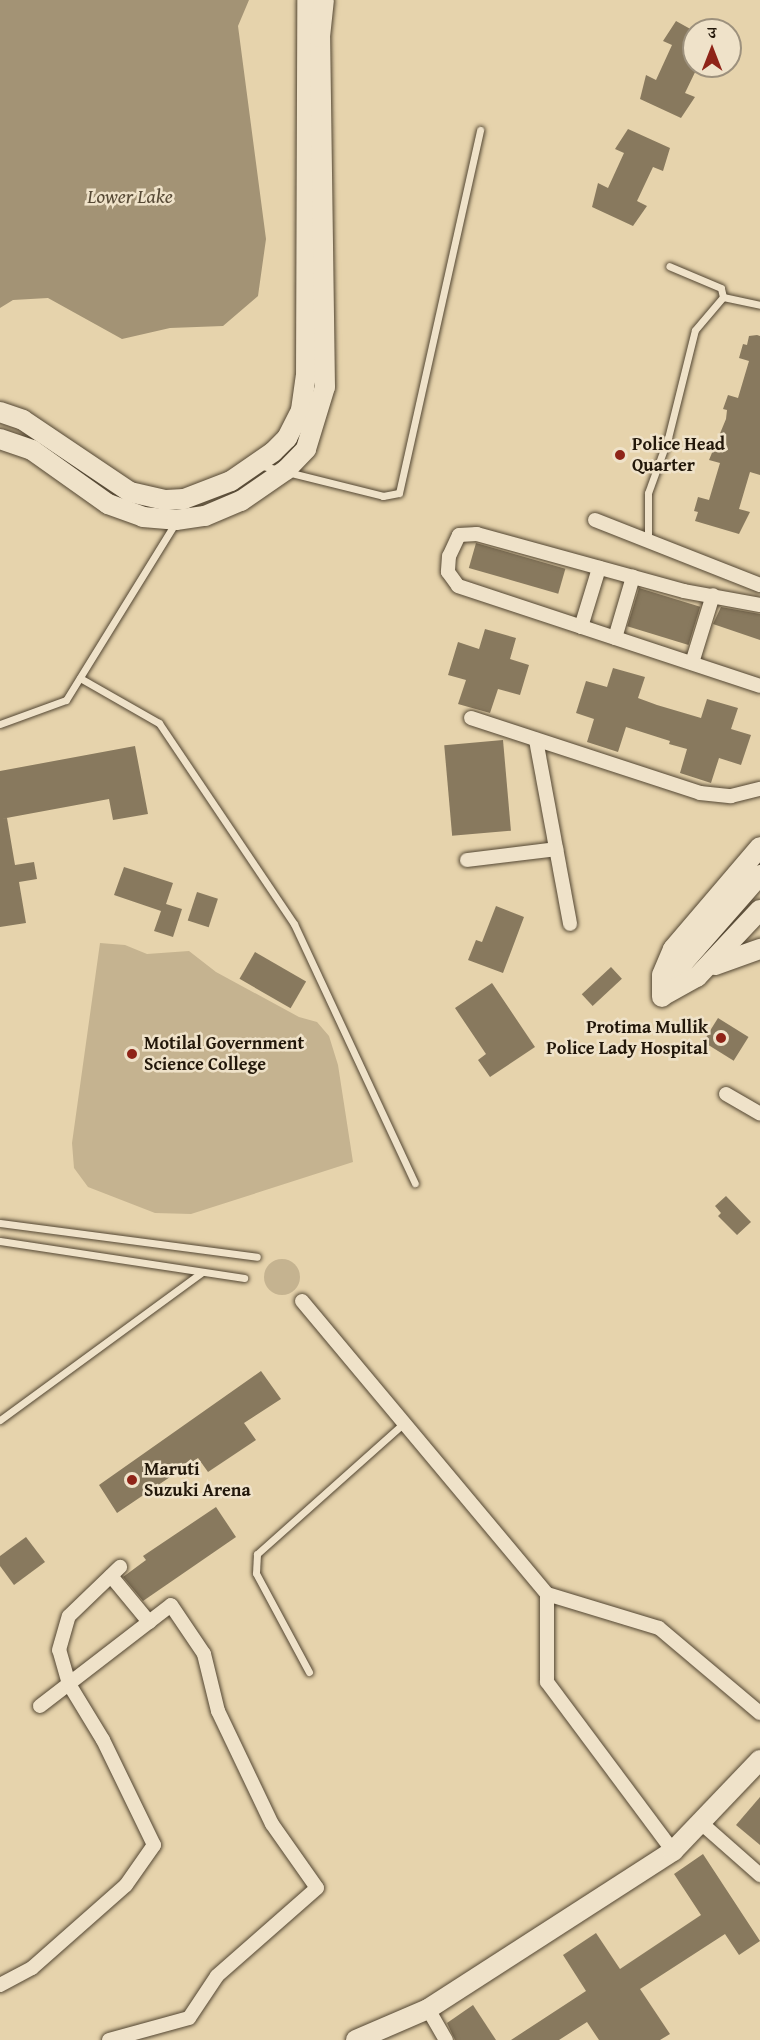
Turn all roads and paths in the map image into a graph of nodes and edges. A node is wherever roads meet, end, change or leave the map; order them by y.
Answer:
1 (307, 0) edge
2 (324, 0) edge
3 (480, 130) dead end
4 (669, 266) dead end
5 (723, 297) junction
6 (760, 305) edge
7 (0, 412) edge
8 (0, 439) edge
9 (257, 464) junction
10 (286, 470) junction
11 (176, 520) junction
12 (595, 520) dead end
13 (648, 541) junction
14 (599, 568) junction
15 (633, 577) junction
16 (760, 585) edge
17 (713, 595) junction
18 (760, 605) edge
19 (581, 627) junction
20 (615, 638) junction
21 (692, 663) junction
22 (80, 678) junction
23 (760, 686) edge
24 (471, 718) dead end
25 (0, 724) edge
26 (536, 740) junction
27 (760, 789) edge
28 (760, 847) edge
29 (556, 849) junction
30 (467, 860) dead end
31 (757, 886) edge
32 (735, 907) junction
33 (759, 913) edge
34 (570, 924) dead end
35 (760, 949) edge
36 (706, 969) junction
37 (662, 996) junction
38 (726, 1094) dead end
39 (760, 1114) edge
40 (416, 1183) dead end
41 (0, 1223) edge
42 (0, 1241) edge
43 (257, 1257) dead end
44 (202, 1272) junction
45 (244, 1278) dead end
46 (302, 1301) dead end
47 (0, 1420) edge
48 (404, 1423) junction
49 (547, 1594) junction
50 (149, 1622) junction
51 (309, 1672) dead end
52 (69, 1684) junction
53 (40, 1706) dead end
54 (760, 1713) edge
55 (759, 1764) edge
56 (701, 1823) junction
57 (673, 1851) junction
58 (760, 1875) edge
59 (0, 1985) edge
60 (428, 2009) junction
61 (109, 2040) edge
62 (356, 2040) edge
63 (446, 2040) edge

1 - 9 street
2 - 10 street
3 - 10 lane
4 - 5 lane
5 - 6 lane
5 - 13 lane
7 - 9 street
8 - 11 street
9 - 10 lane
10 - 11 street
11 - 22 lane
12 - 13 street
13 - 16 street
14 - 15 street
14 - 19 street
14 - 19 street
15 - 17 street
15 - 20 street
17 - 18 street
17 - 21 street
19 - 20 street
20 - 21 street
21 - 23 street
22 - 25 lane
22 - 40 lane
24 - 26 street
26 - 27 street
26 - 29 street
28 - 37 street
29 - 30 street
29 - 34 street
31 - 32 street
32 - 33 street
32 - 37 street
33 - 36 street
35 - 36 street
36 - 37 street
38 - 39 street
41 - 43 lane
42 - 44 lane
44 - 45 lane
44 - 47 lane
46 - 48 street
48 - 49 street
48 - 51 lane
49 - 54 street
49 - 57 street
50 - 52 street
50 - 52 street
50 - 61 street
52 - 53 street
52 - 59 street
55 - 56 street
56 - 57 street
56 - 58 street
57 - 60 street
60 - 62 street
60 - 63 street

